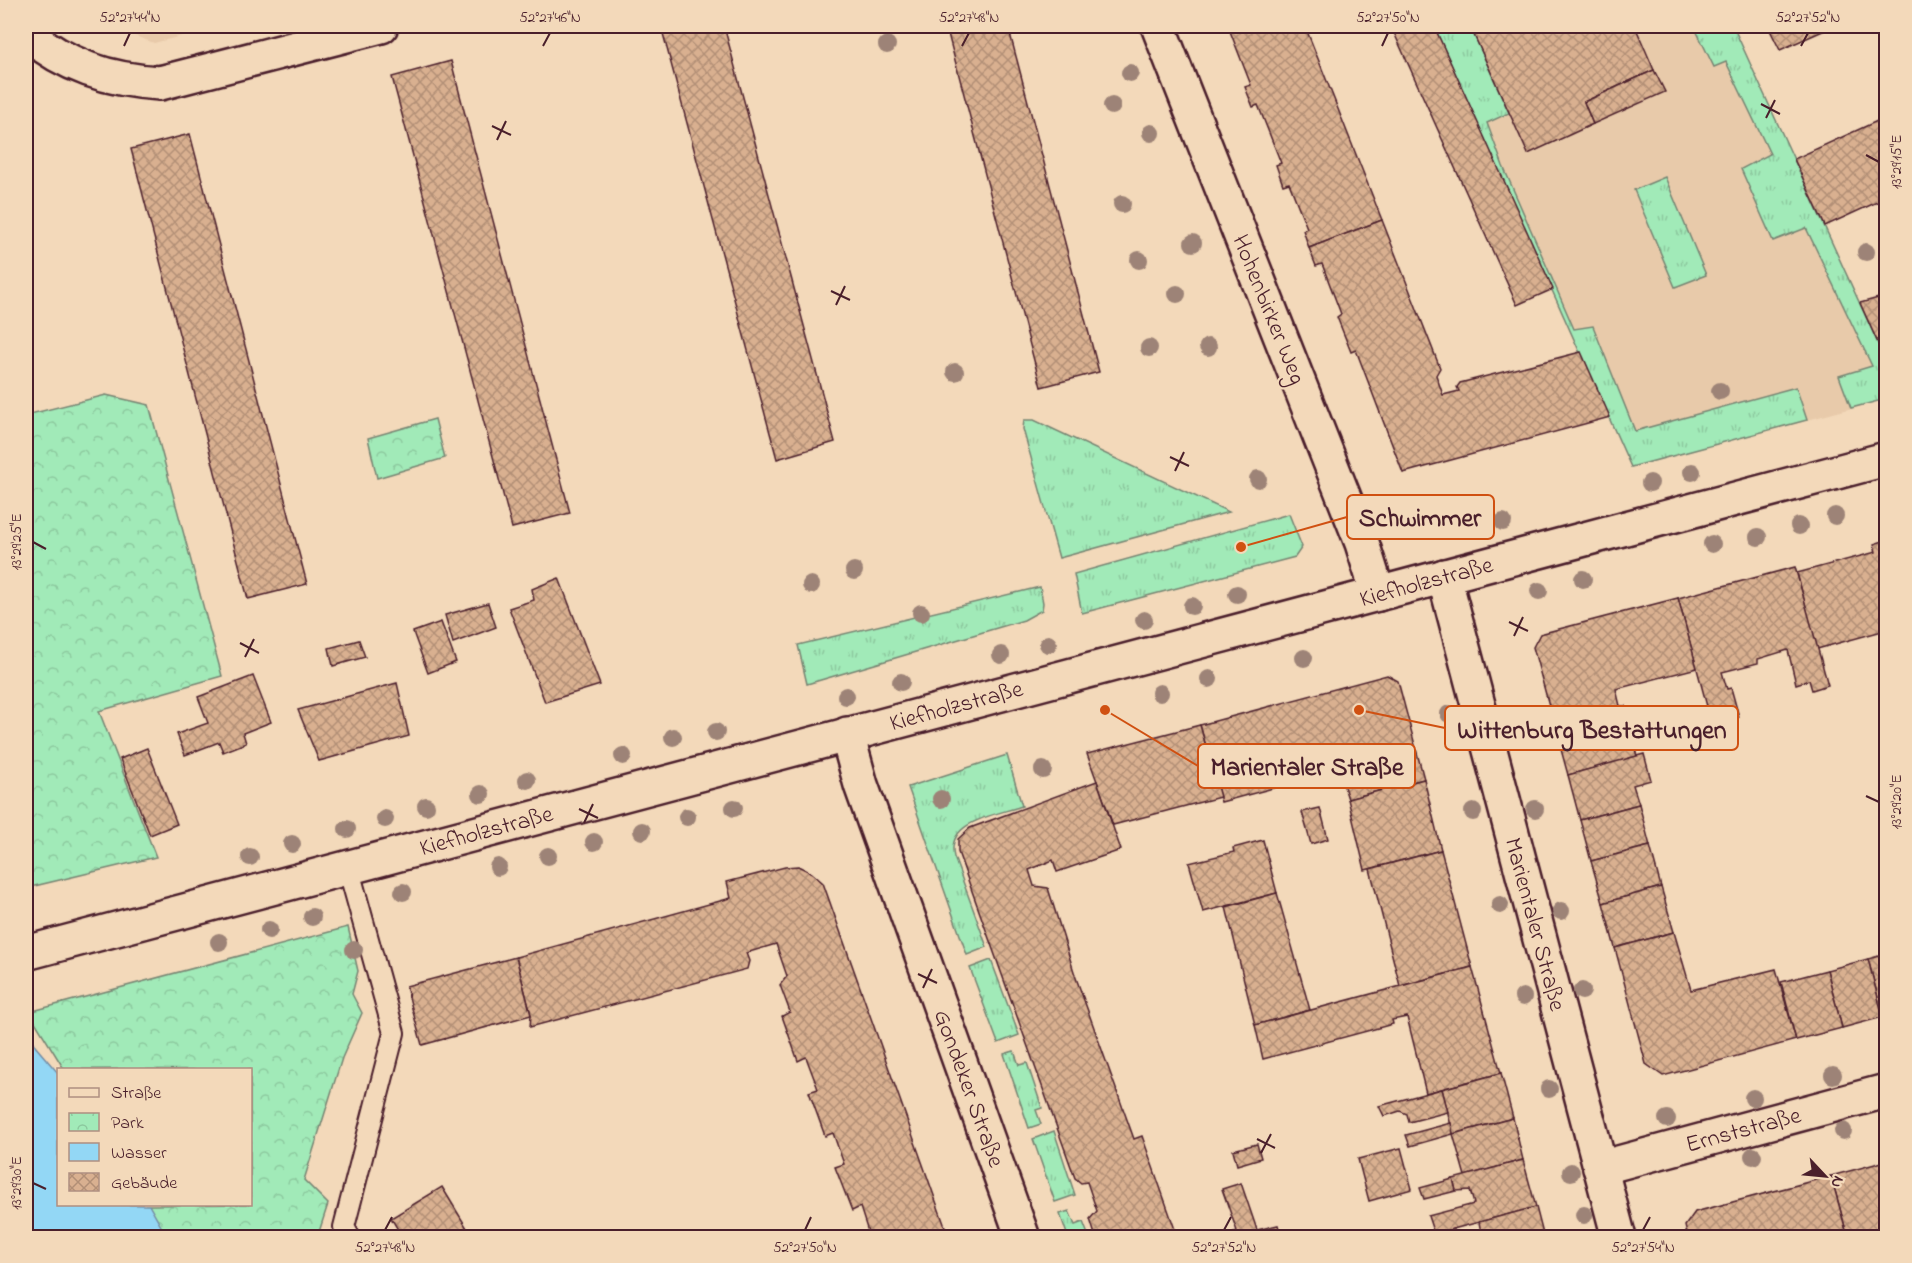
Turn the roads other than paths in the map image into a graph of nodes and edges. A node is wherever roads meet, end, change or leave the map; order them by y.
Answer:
1 (381, 26) edge
2 (1158, 26) edge
3 (34, 40) edge
4 (1887, 459) edge
5 (1444, 576) junction
6 (1378, 594) junction
7 (847, 734) junction
8 (348, 867) junction
9 (26, 953) edge
10 (1887, 1091) edge
11 (1600, 1167) junction
12 (350, 1238) edge
13 (1023, 1238) edge
14 (1618, 1238) edge

1 - 3 street
2 - 6 street, Hohenbirker Weg
4 - 5 street, Kiefholzstraße
5 - 6 street, Kiefholzstraße
5 - 11 street, Marientaler Straße
6 - 7 street, Kiefholzstraße
7 - 8 street, Kiefholzstraße
7 - 13 street, Gondeker Straße
8 - 9 street, Kiefholzstraße
8 - 12 lane
10 - 11 street, Ernststraße
11 - 14 street, Marientaler Straße

